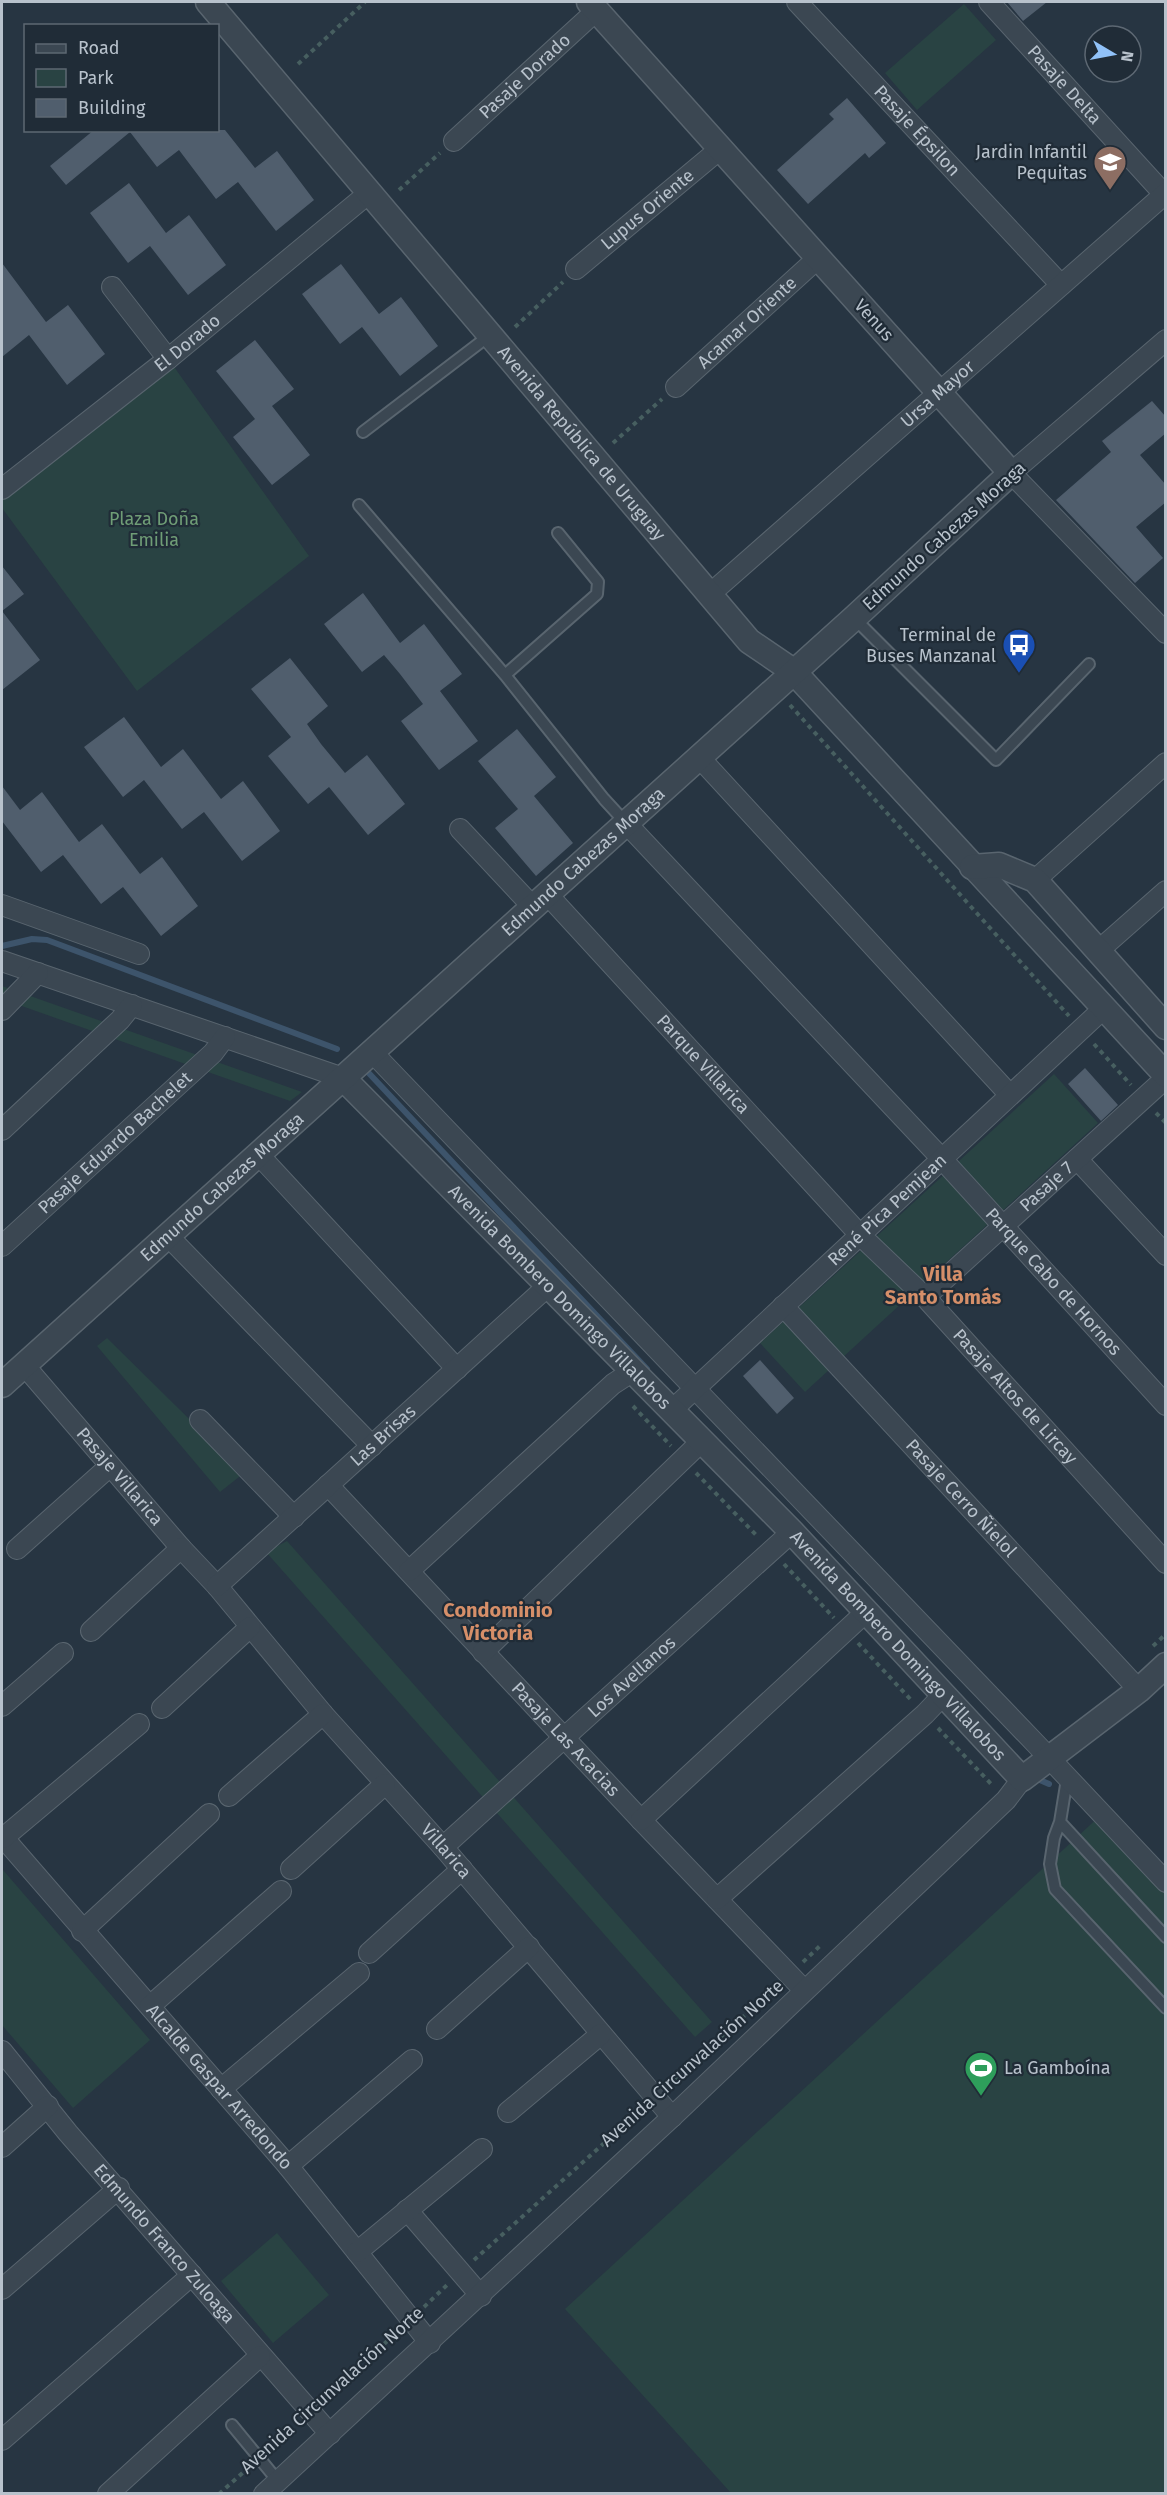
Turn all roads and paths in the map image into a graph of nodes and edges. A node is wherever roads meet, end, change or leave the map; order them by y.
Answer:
1 (208, 2) edge
2 (365, 2) edge
3 (797, 2) edge
4 (989, 2) edge
5 (597, 4) edge
6 (298, 64) dead end
7 (454, 141) joint
8 (720, 149) junction
9 (399, 190) dead end
10 (369, 193) junction
11 (1165, 194) edge
12 (818, 258) junction
13 (576, 269) joint
14 (1061, 285) junction
15 (112, 287) dead end
16 (515, 327) dead end
17 (490, 335) junction
18 (1166, 340) edge
19 (168, 359) junction
20 (676, 387) joint
21 (939, 393) junction
22 (363, 432) dead end
23 (613, 443) dead end
24 (1011, 473) junction
25 (2, 489) edge
26 (359, 505) dead end
27 (558, 533) dead end
28 (710, 594) junction
29 (854, 618) junction
30 (1166, 633) edge
31 (1089, 664) dead end
32 (794, 671) junction
33 (505, 675) junction
34 (775, 688) junction
35 (698, 756) junction
36 (1166, 763) edge
37 (626, 823) junction
38 (460, 829) dead end
39 (972, 867) junction
40 (1035, 880) junction
41 (1166, 891) edge
42 (540, 900) junction
43 (2, 905) edge
44 (1098, 951) junction
45 (139, 954) dead end
46 (2, 961) edge
47 (38, 974) junction
48 (132, 1005) junction
49 (1103, 1009) junction
50 (2, 1010) edge
51 (1165, 1026) edge
52 (1080, 1030) junction
53 (225, 1037) junction
54 (372, 1052) junction
55 (1166, 1076) edge
56 (343, 1078) junction
57 (1009, 1095) junction
58 (1143, 1098) junction
59 (1166, 1123) edge
60 (2, 1130) edge
61 (258, 1154) junction
62 (942, 1159) junction
63 (1077, 1159) junction
64 (1002, 1227) junction
65 (860, 1235) junction
66 (168, 1236) junction
67 (2, 1246) edge
68 (1166, 1255) edge
69 (549, 1286) junction
70 (925, 1297) junction
71 (783, 1306) junction
72 (24, 1365) junction
73 (457, 1369) junction
74 (633, 1371) junction
75 (613, 1384) junction
76 (2, 1385) edge
77 (696, 1389) junction
78 (1166, 1405) edge
79 (672, 1410) junction
80 (200, 1420) dead end
81 (703, 1440) junction
82 (372, 1446) junction
83 (683, 1460) junction
84 (110, 1466) junction
85 (328, 1485) junction
86 (294, 1517) junction
87 (792, 1532) junction
88 (181, 1548) junction
89 (18, 1549) dead end
90 (772, 1551) junction
91 (1166, 1563) edge
92 (409, 1571) junction
93 (218, 1586) junction
94 (866, 1612) junction
95 (250, 1627) junction
96 (91, 1631) dead end
97 (847, 1632) junction
98 (1166, 1634) edge
99 (483, 1652) junction
100 (63, 1653) dead end
101 (1157, 1658) edge
102 (1139, 1690) junction
103 (944, 1694) junction
104 (2, 1706) edge
105 (162, 1708) dead end
106 (322, 1714) junction
107 (925, 1714) junction
108 (139, 1724) dead end
109 (565, 1737) junction
110 (1050, 1758) junction
111 (1016, 1773) junction
112 (1069, 1779) junction
113 (386, 1784) junction
114 (992, 1785) junction
115 (983, 1793) dead end
116 (229, 1796) dead end
117 (1006, 1800) junction
118 (209, 1814) dead end
119 (641, 1820) junction
120 (1060, 1822) junction
121 (2, 1837) edge
122 (442, 1846) junction
123 (291, 1869) dead end
124 (462, 1869) junction
125 (1166, 1882) edge
126 (282, 1891) dead end
127 (717, 1899) junction
128 (82, 1931) junction
129 (1166, 1937) edge
130 (823, 1943) dead end
131 (529, 1947) junction
132 (369, 1953) dead end
133 (359, 1973) dead end
134 (789, 1975) junction
135 (804, 1990) junction
136 (150, 2006) junction
137 (1166, 2008) edge
138 (437, 2029) dead end
139 (601, 2034) junction
140 (2, 2052) edge
141 (412, 2060) dead end
142 (221, 2089) junction
143 (656, 2097) junction
144 (48, 2106) junction
145 (508, 2112) dead end
146 (672, 2117) junction
147 (2, 2147) edge
148 (482, 2149) dead end
149 (288, 2166) junction
150 (118, 2188) junction
151 (407, 2210) junction
152 (357, 2252) junction
153 (461, 2272) junction
154 (192, 2275) junction
155 (2, 2289) edge
156 (481, 2295) junction
157 (411, 2319) junction
158 (430, 2343) junction
159 (260, 2356) junction
160 (311, 2412) junction
161 (232, 2425) dead end
162 (330, 2434) junction
163 (2, 2440) edge
164 (259, 2458) junction
165 (271, 2487) edge
166 (108, 2493) edge
167 (219, 2493) edge

1 - 10 street, Avenida República de Uruguay
2 - 6 path
3 - 14 street, Pasaje Épsilon
4 - 11 street, Pasaje Delta
5 - 7 street, Pasaje Dorado
5 - 8 street, Venus
7 - 9 path
8 - 12 street, Venus
8 - 13 street, Lupus Oriente
10 - 17 street, Avenida República de Uruguay
10 - 19 street, El Dorado
11 - 14 street, Ursa Mayor
12 - 20 street, Acamar Oriente
12 - 21 street, Venus
13 - 16 path
14 - 21 street, Ursa Mayor
15 - 19 street
17 - 22 lane
17 - 28 street, Avenida República de Uruguay
18 - 24 street, Edmundo Cabezas Moraga
19 - 25 street, El Dorado
20 - 23 path
21 - 24 street, Venus
21 - 28 street, Ursa Mayor
24 - 29 street, Edmundo Cabezas Moraga
24 - 30 street, Venus
26 - 33 lane
27 - 33 lane
28 - 32 street, Avenida República de Uruguay
29 - 31 lane
29 - 32 street, Edmundo Cabezas Moraga
32 - 34 street, Edmundo Cabezas Moraga
32 - 39 street, Avenida República de Uruguay
33 - 37 lane
34 - 35 street, Edmundo Cabezas Moraga
34 - 52 path
35 - 37 street, Edmundo Cabezas Moraga
35 - 57 street
36 - 40 street
37 - 42 street, Edmundo Cabezas Moraga
37 - 62 street, Parque Cabo de Hornos
38 - 42 street, Parque Villarica
39 - 40 street
39 - 49 street, Avenida República de Uruguay
40 - 44 street
41 - 44 street
42 - 54 street, Edmundo Cabezas Moraga
42 - 65 street, Parque Villarica
43 - 45 street
44 - 51 street
46 - 47 street, Avenida Bombero Domingo Villalobos
47 - 48 street, Avenida Bombero Domingo Villalobos
47 - 50 street
48 - 53 street, Avenida Bombero Domingo Villalobos
48 - 60 street
49 - 52 street, René Pica Pemjean
49 - 55 street, Avenida República de Uruguay
52 - 57 street, René Pica Pemjean
52 - 58 path
53 - 56 street, Avenida Bombero Domingo Villalobos
53 - 67 street, Pasaje Eduardo Bachelet
54 - 56 street, Edmundo Cabezas Moraga
54 - 77 street, Avenida Bombero Domingo Villalobos
55 - 58 street, Pasaje 7
56 - 61 street, Edmundo Cabezas Moraga
56 - 69 street, Avenida Bombero Domingo Villalobos
57 - 62 street, René Pica Pemjean
58 - 59 path
58 - 63 street, Pasaje 7
61 - 66 street, Edmundo Cabezas Moraga
61 - 73 street
62 - 64 street, Parque Cabo de Hornos
62 - 65 street, René Pica Pemjean
63 - 64 street, Pasaje 7
63 - 68 street
64 - 70 street, Pasaje 7
64 - 78 street, Parque Cabo de Hornos
65 - 70 street, Pasaje Altos de Lircay
65 - 71 street, René Pica Pemjean
66 - 72 street, Edmundo Cabezas Moraga
66 - 82 street
69 - 73 street, Las Brisas
69 - 74 street, Avenida Bombero Domingo Villalobos
70 - 91 street, Pasaje Altos de Lircay
71 - 77 street, René Pica Pemjean
71 - 102 street, Pasaje Cerro Ñielol
72 - 76 street, Edmundo Cabezas Moraga
72 - 84 street, Pasaje Villarica
73 - 82 street, Las Brisas
74 - 75 street
74 - 79 street, Avenida Bombero Domingo Villalobos
75 - 83 path
75 - 92 street
77 - 79 street, René Pica Pemjean
77 - 110 street, Avenida Bombero Domingo Villalobos
79 - 81 street, Avenida Bombero Domingo Villalobos
80 - 86 street
81 - 83 street
81 - 87 street, Avenida Bombero Domingo Villalobos
82 - 85 street, Las Brisas
83 - 90 path
83 - 99 street
84 - 88 street, Pasaje Villarica
84 - 89 street
85 - 86 street, Las Brisas
85 - 92 street, Pasaje Las Acacias
86 - 93 street, Las Brisas
87 - 90 street, Los Avellanos
87 - 94 street, Avenida Bombero Domingo Villalobos
88 - 93 street, Pasaje Villarica
88 - 96 street
90 - 97 path
90 - 109 street, Los Avellanos
92 - 99 street, Pasaje Las Acacias
93 - 95 street, Villarica
94 - 97 street
94 - 103 street, Avenida Bombero Domingo Villalobos
95 - 105 street
95 - 106 street, Villarica
97 - 107 path
97 - 119 street
98 - 101 path
99 - 109 street, Pasaje Las Acacias
100 - 104 street
101 - 102 street, Avenida Circunvalación Norte
102 - 110 street, Avenida Circunvalación Norte
103 - 107 street
103 - 111 street, Avenida Bombero Domingo Villalobos
106 - 113 street, Villarica
106 - 116 street
107 - 114 path
107 - 127 street
108 - 121 street
109 - 119 street, Pasaje Las Acacias
109 - 122 street, Los Avellanos
110 - 111 street, Avenida Circunvalación Norte
110 - 112 street, Avenida Bombero Domingo Villalobos
111 - 114 path
111 - 117 street, Avenida Circunvalación Norte
112 - 120 lane
112 - 125 street, Avenida Bombero Domingo Villalobos
113 - 122 street, Villarica
113 - 123 street
114 - 115 path
114 - 117 path
117 - 135 street, Avenida Circunvalación Norte
118 - 128 street
119 - 127 street, Pasaje Las Acacias
120 - 129 lane
120 - 137 lane
121 - 128 street, Alcalde Gaspar Arredondo
122 - 124 street, Villarica
124 - 131 street, Villarica
124 - 132 street
126 - 136 street
127 - 134 street, Pasaje Las Acacias
128 - 136 street, Alcalde Gaspar Arredondo
130 - 134 path, Avenida Circunvalación Norte
131 - 138 street
131 - 139 street, Villarica
133 - 142 street
134 - 135 street, Pasaje Las Acacias
134 - 143 path, Avenida Circunvalación Norte
135 - 146 street, Avenida Circunvalación Norte
136 - 142 street, Alcalde Gaspar Arredondo
139 - 143 street, Villarica
139 - 145 street
140 - 144 street, Edmundo Franco Zuloaga
141 - 149 street
142 - 149 street, Alcalde Gaspar Arredondo
143 - 146 street, Villarica
143 - 153 path, Avenida Circunvalación Norte
144 - 147 street
144 - 150 street, Edmundo Franco Zuloaga
146 - 156 street, Avenida Circunvalación Norte
148 - 151 street
149 - 152 street, Alcalde Gaspar Arredondo
150 - 154 street, Edmundo Franco Zuloaga
150 - 155 street
151 - 152 street
151 - 153 street
152 - 157 street, Alcalde Gaspar Arredondo
153 - 156 street
153 - 157 path, Avenida Circunvalación Norte
154 - 159 street, Edmundo Franco Zuloaga
154 - 163 street
156 - 158 street, Avenida Circunvalación Norte
157 - 158 street, Alcalde Gaspar Arredondo
157 - 160 path, Avenida Circunvalación Norte
158 - 162 street, Avenida Circunvalación Norte
159 - 160 street, Edmundo Franco Zuloaga
159 - 166 street
160 - 162 street, Edmundo Franco Zuloaga
160 - 164 path, Avenida Circunvalación Norte
161 - 164 lane
162 - 165 street, Avenida Circunvalación Norte
164 - 165 lane
164 - 167 path, Avenida Circunvalación Norte

